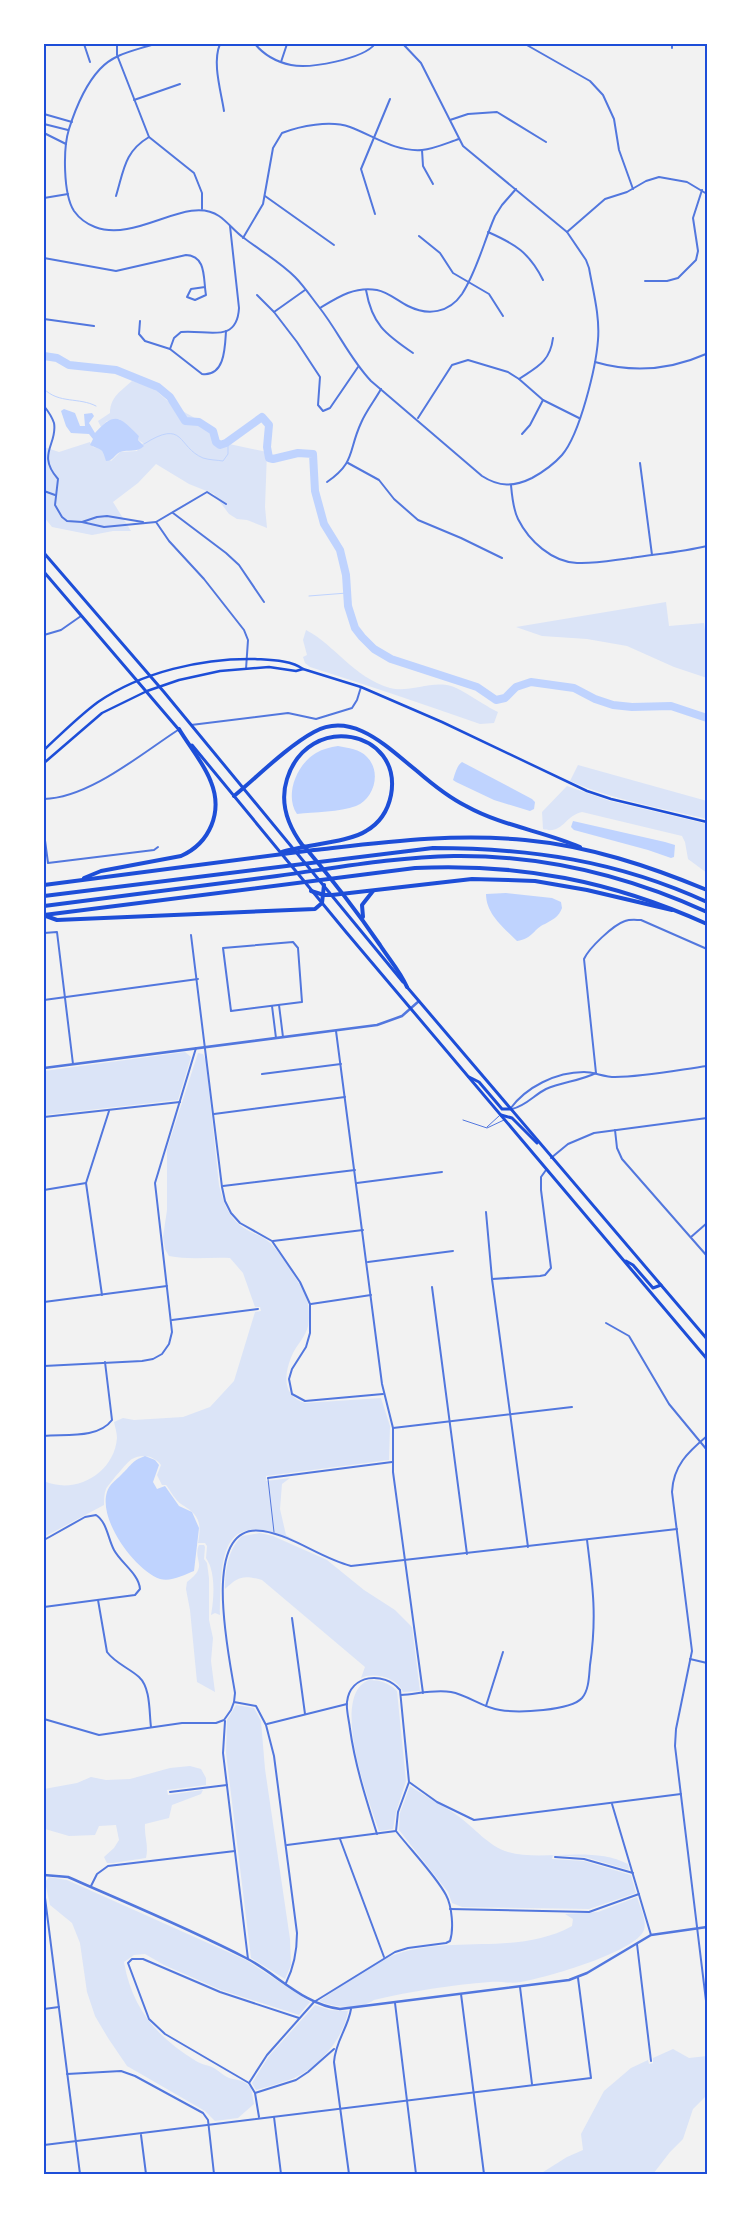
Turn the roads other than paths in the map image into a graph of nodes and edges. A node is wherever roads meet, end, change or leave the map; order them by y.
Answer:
1 (84, 44) edge
2 (118, 44) edge
3 (154, 44) edge
4 (220, 44) edge
5 (255, 44) edge
6 (287, 44) edge
7 (375, 44) edge
8 (403, 44) edge
9 (525, 44) edge
10 (672, 44) edge
11 (672, 48) dead end
12 (117, 56) junction
13 (90, 62) dead end
14 (281, 62) junction
15 (180, 84) dead end
16 (390, 99) dead end
17 (134, 100) junction
18 (224, 111) dead end
19 (44, 114) edge
20 (450, 120) junction
21 (72, 122) junction
22 (44, 124) edge
23 (68, 130) junction
24 (44, 132) edge
25 (149, 137) junction
26 (372, 138) junction
27 (459, 139) junction
28 (546, 142) dead end
29 (66, 144) junction
30 (422, 150) junction
31 (433, 184) dead end
32 (516, 189) junction
33 (633, 189) junction
34 (702, 190) junction
35 (68, 194) junction
36 (707, 194) edge
37 (116, 196) dead end
38 (265, 196) junction
39 (44, 198) edge
40 (202, 210) junction
41 (375, 214) dead end
42 (230, 226) junction
43 (488, 232) junction
44 (567, 232) junction
45 (419, 236) dead end
46 (243, 238) junction
47 (334, 245) dead end
48 (44, 258) edge
49 (543, 280) dead end
50 (645, 281) dead end
51 (468, 282) junction
52 (205, 287) junction
53 (306, 290) junction
54 (366, 290) junction
55 (257, 295) dead end
56 (320, 308) junction
57 (274, 312) junction
58 (503, 316) dead end
59 (44, 319) edge
60 (140, 321) dead end
61 (94, 326) dead end
62 (226, 331) junction
63 (553, 338) dead end
64 (170, 349) junction
65 (413, 353) dead end
66 (706, 354) edge
67 (595, 362) junction
68 (358, 367) junction
69 (519, 379) junction
70 (381, 388) junction
71 (543, 400) junction
72 (44, 406) edge
73 (579, 418) junction
74 (418, 419) junction
75 (522, 434) dead end
76 (348, 463) junction
77 (640, 464) dead end
78 (327, 482) dead end
79 (511, 485) junction
80 (44, 491) edge
81 (55, 495) junction
82 (226, 504) dead end
83 (173, 513) junction
84 (82, 522) junction
85 (143, 522) junction
86 (156, 522) junction
87 (707, 546) edge
88 (44, 553) edge
89 (652, 555) junction
90 (502, 558) dead end
91 (44, 572) edge
92 (264, 602) dead end
93 (81, 616) junction
94 (44, 635) edge
95 (246, 659) junction
96 (246, 669) junction
97 (302, 669) junction
98 (150, 678) junction
99 (138, 682) junction
100 (160, 687) junction
101 (361, 688) junction
102 (147, 691) junction
103 (191, 725) junction
104 (179, 729) junction
105 (44, 750) edge
106 (44, 763) edge
107 (243, 789) junction
108 (234, 796) junction
109 (44, 799) edge
110 (707, 822) edge
111 (44, 833) edge
112 (158, 847) dead end
113 (587, 850) junction
114 (270, 855) junction
115 (80, 880) junction
116 (44, 884) edge
117 (324, 885) junction
118 (374, 890) junction
119 (707, 890) edge
120 (311, 891) junction
121 (344, 894) junction
122 (324, 895) junction
123 (332, 895) junction
124 (44, 896) edge
125 (707, 902) edge
126 (322, 903) junction
127 (44, 906) edge
128 (679, 911) junction
129 (707, 912) edge
130 (44, 916) edge
131 (363, 920) junction
132 (707, 924) edge
133 (44, 933) edge
134 (191, 935) dead end
135 (707, 949) edge
136 (198, 979) junction
137 (407, 987) junction
138 (66, 998) junction
139 (44, 1000) edge
140 (419, 1001) junction
141 (279, 1005) junction
142 (272, 1006) junction
143 (411, 1008) junction
144 (336, 1031) junction
145 (283, 1037) junction
146 (276, 1038) junction
147 (206, 1047) junction
148 (196, 1048) junction
149 (73, 1064) junction
150 (341, 1064) junction
151 (707, 1066) edge
152 (44, 1068) edge
153 (596, 1073) junction
154 (262, 1074) dead end
155 (467, 1075) junction
156 (345, 1097) junction
157 (180, 1102) junction
158 (510, 1109) junction
159 (109, 1111) junction
160 (214, 1114) junction
161 (501, 1115) junction
162 (44, 1117) edge
163 (707, 1118) edge
164 (463, 1120) dead end
165 (505, 1120) junction
166 (487, 1128) junction
167 (615, 1130) junction
168 (542, 1146) junction
169 (551, 1158) junction
170 (547, 1169) junction
171 (354, 1170) junction
172 (442, 1172) dead end
173 (86, 1183) junction
174 (357, 1183) junction
175 (222, 1187) junction
176 (44, 1190) edge
177 (486, 1212) dead end
178 (707, 1223) edge
179 (363, 1230) junction
180 (691, 1237) junction
181 (272, 1241) junction
182 (453, 1251) dead end
183 (707, 1256) edge
184 (623, 1259) junction
185 (367, 1262) junction
186 (492, 1279) junction
187 (661, 1285) junction
188 (167, 1286) junction
189 (432, 1287) dead end
190 (102, 1295) junction
191 (371, 1295) junction
192 (44, 1302) edge
193 (310, 1304) junction
194 (258, 1309) dead end
195 (172, 1320) junction
196 (606, 1323) dead end
197 (707, 1339) edge
198 (707, 1358) edge
199 (105, 1362) junction
200 (44, 1366) edge
201 (384, 1394) junction
202 (572, 1407) dead end
203 (509, 1414) junction
204 (449, 1421) junction
205 (393, 1428) junction
206 (44, 1436) edge
207 (707, 1436) edge
208 (700, 1442) junction
209 (707, 1450) edge
210 (392, 1462) junction
211 (268, 1478) joint
212 (677, 1529) junction
213 (274, 1534) junction
214 (44, 1540) edge
215 (587, 1540) junction
216 (528, 1546) junction
217 (467, 1554) junction
218 (405, 1561) junction
219 (98, 1600) junction
220 (44, 1607) edge
221 (292, 1618) dead end
222 (503, 1652) dead end
223 (690, 1660) junction
224 (707, 1663) edge
225 (423, 1693) junction
226 (401, 1695) junction
227 (234, 1702) junction
228 (346, 1704) junction
229 (486, 1706) junction
230 (305, 1714) junction
231 (44, 1719) edge
232 (224, 1720) junction
233 (266, 1725) junction
234 (152, 1727) junction
235 (409, 1782) junction
236 (227, 1785) junction
237 (170, 1792) dead end
238 (681, 1794) junction
239 (612, 1804) junction
240 (396, 1831) junction
241 (377, 1834) junction
242 (340, 1839) junction
243 (286, 1845) junction
244 (235, 1851) junction
245 (555, 1857) dead end
246 (633, 1873) junction
247 (44, 1875) edge
248 (91, 1888) junction
249 (44, 1890) edge
250 (639, 1894) junction
251 (450, 1909) junction
252 (707, 1926) edge
253 (697, 1928) junction
254 (651, 1935) junction
255 (637, 1942) junction
256 (384, 1957) junction
257 (248, 1959) junction
258 (578, 1978) junction
259 (286, 1983) junction
260 (520, 1987) junction
261 (461, 1994) junction
262 (314, 2002) junction
263 (396, 2002) junction
264 (59, 2007) junction
265 (351, 2008) junction
266 (44, 2009) edge
267 (707, 2009) edge
268 (299, 2018) junction
269 (335, 2048) junction
270 (651, 2061) dead end
271 (67, 2074) junction
272 (249, 2083) junction
273 (532, 2084) junction
274 (473, 2091) junction
275 (255, 2093) junction
276 (407, 2100) junction
277 (340, 2107) junction
278 (274, 2116) junction
279 (259, 2118) junction
280 (208, 2124) junction
281 (141, 2134) junction
282 (75, 2141) junction
283 (44, 2145) edge
284 (80, 2174) edge
285 (146, 2174) edge
286 (214, 2174) edge
287 (281, 2174) edge
288 (349, 2174) edge
289 (416, 2174) edge
290 (484, 2174) edge

1 - 13 street
2 - 12 street
3 - 12 street
4 - 18 street
5 - 14 street
6 - 14 street
7 - 14 street
8 - 20 street
9 - 33 street
10 - 11 street
12 - 17 street
12 - 21 street
15 - 17 street
16 - 26 street
17 - 25 street
19 - 21 street
20 - 27 street
20 - 28 street
21 - 23 street
22 - 23 street
23 - 29 street
24 - 29 street
25 - 37 street
25 - 40 street
26 - 30 street
26 - 38 street
26 - 41 street
27 - 30 street
27 - 32 street
29 - 35 street
30 - 31 street
32 - 43 street
32 - 44 street
33 - 34 street
33 - 44 street
34 - 36 street
34 - 50 street
35 - 39 street
35 - 40 street
38 - 46 street
38 - 47 street
40 - 42 street
42 - 46 street
42 - 62 street
43 - 49 street
43 - 51 street
44 - 67 street
45 - 51 street
46 - 53 street
48 - 52 street
51 - 54 street
51 - 58 street
52 - 52 street
53 - 56 street
53 - 57 street
54 - 56 street
54 - 65 street
55 - 57 street
56 - 68 street
57 - 68 street
59 - 61 street
60 - 64 street
62 - 64 street
62 - 64 street
63 - 69 street
66 - 67 street
67 - 73 street
68 - 70 street
69 - 71 street
69 - 74 street
70 - 74 street
70 - 76 street
71 - 73 street
71 - 75 street
72 - 81 street
73 - 79 street
74 - 79 street
76 - 78 street
76 - 90 street
77 - 89 street
79 - 89 street
80 - 81 street
81 - 84 street
82 - 83 street
83 - 86 street
83 - 92 street
84 - 85 street
84 - 85 street
85 - 86 street
86 - 95 street
87 - 89 street
88 - 98 main road
91 - 93 main road
93 - 94 street
93 - 99 main road
95 - 96 street
95 - 97 main road
95 - 98 main road
96 - 97 main road
96 - 100 main road
97 - 101 main road
98 - 99 main road
98 - 100 main road
99 - 102 main road
99 - 105 main road
100 - 102 main road
100 - 103 main road
101 - 103 street
101 - 110 main road
102 - 104 main road
102 - 106 main road
103 - 107 main road
104 - 108 main road
104 - 109 street
104 - 115 highway
107 - 108 highway
107 - 113 highway
107 - 117 main road
108 - 120 main road
111 - 112 street
113 - 114 highway
113 - 119 highway
114 - 115 highway
114 - 121 highway
115 - 116 highway
117 - 122 highway
117 - 123 main road
118 - 121 highway
118 - 128 highway
118 - 131 highway
120 - 122 highway
120 - 126 main road
121 - 123 highway
121 - 131 highway
122 - 123 highway
122 - 126 highway
123 - 137 main road
124 - 125 highway
126 - 130 highway
126 - 143 main road
127 - 129 highway
128 - 130 highway
128 - 132 highway
131 - 137 highway
133 - 138 street
134 - 136 street
135 - 153 street
136 - 138 street
136 - 147 street
137 - 140 main road
138 - 139 street
138 - 149 street
140 - 143 street
140 - 158 main road
141 - 142 street
141 - 142 street
141 - 145 street
142 - 146 street
143 - 144 street
143 - 155 main road
144 - 145 street
144 - 150 street
145 - 146 street
146 - 147 street
147 - 148 street
147 - 160 street
148 - 149 street
148 - 157 street
149 - 152 street
150 - 154 street
150 - 156 street
151 - 153 street
153 - 158 street
153 - 158 street
155 - 158 main road
155 - 161 main road
156 - 160 street
156 - 171 street
157 - 159 street
157 - 188 street
158 - 168 main road
159 - 162 street
159 - 173 street
160 - 175 street
161 - 165 main road
161 - 166 lane
161 - 168 main road
163 - 167 street
164 - 166 lane
165 - 166 lane
165 - 170 main road
167 - 169 street
167 - 180 street
168 - 169 main road
169 - 187 main road
170 - 184 main road
170 - 186 street
171 - 174 street
171 - 175 street
172 - 174 street
173 - 176 street
173 - 190 street
174 - 179 street
175 - 181 street
177 - 186 street
178 - 180 street
179 - 181 street
179 - 185 street
180 - 183 street
181 - 193 street
182 - 185 street
184 - 187 main road
184 - 198 main road
185 - 191 street
186 - 203 street
187 - 197 main road
188 - 190 street
188 - 195 street
189 - 204 street
190 - 192 street
191 - 193 street
191 - 201 street
193 - 201 street
194 - 195 street
195 - 199 street
196 - 208 street
199 - 200 street
199 - 206 street
201 - 205 street
202 - 203 street
203 - 204 street
203 - 216 street
204 - 205 street
204 - 217 street
205 - 210 street
207 - 208 street
208 - 209 street
208 - 212 street
210 - 211 street
210 - 218 street
211 - 213 lane
212 - 215 street
212 - 223 street
213 - 218 street
213 - 227 street
214 - 219 street
215 - 216 street
215 - 229 street
216 - 217 street
217 - 218 street
218 - 225 street
219 - 220 street
219 - 234 street
221 - 230 street
222 - 229 street
223 - 224 street
223 - 238 street
225 - 226 street
225 - 229 street
226 - 228 street
226 - 235 street
227 - 232 street
227 - 233 street
228 - 230 street
228 - 241 street
230 - 233 street
231 - 234 street
232 - 234 street
232 - 236 street
233 - 243 street
235 - 239 street
235 - 240 street
236 - 237 street
236 - 244 street
238 - 239 street
238 - 253 street
239 - 246 street
240 - 241 street
240 - 251 street
241 - 242 street
242 - 243 street
242 - 256 street
243 - 259 street
244 - 248 street
244 - 257 street
245 - 246 street
246 - 250 street
247 - 248 street
248 - 257 street
249 - 264 street
250 - 251 street
250 - 254 street
251 - 256 street
252 - 253 street
253 - 254 street
253 - 267 street
254 - 255 street
255 - 258 street
255 - 270 street
256 - 262 street
257 - 259 street
258 - 260 street
258 - 273 street
259 - 262 street
260 - 261 street
260 - 273 street
261 - 263 street
261 - 274 street
262 - 265 street
262 - 268 street
263 - 265 street
263 - 276 street
264 - 266 street
264 - 271 street
265 - 269 street
268 - 272 street
268 - 272 street
269 - 275 street
269 - 277 street
271 - 280 street
271 - 282 street
272 - 275 street
273 - 274 street
274 - 276 street
274 - 290 street
275 - 279 street
276 - 277 street
276 - 289 street
277 - 278 street
277 - 288 street
278 - 279 street
278 - 287 street
279 - 280 street
280 - 281 street
280 - 286 street
281 - 282 street
281 - 285 street
282 - 283 street
282 - 284 street

